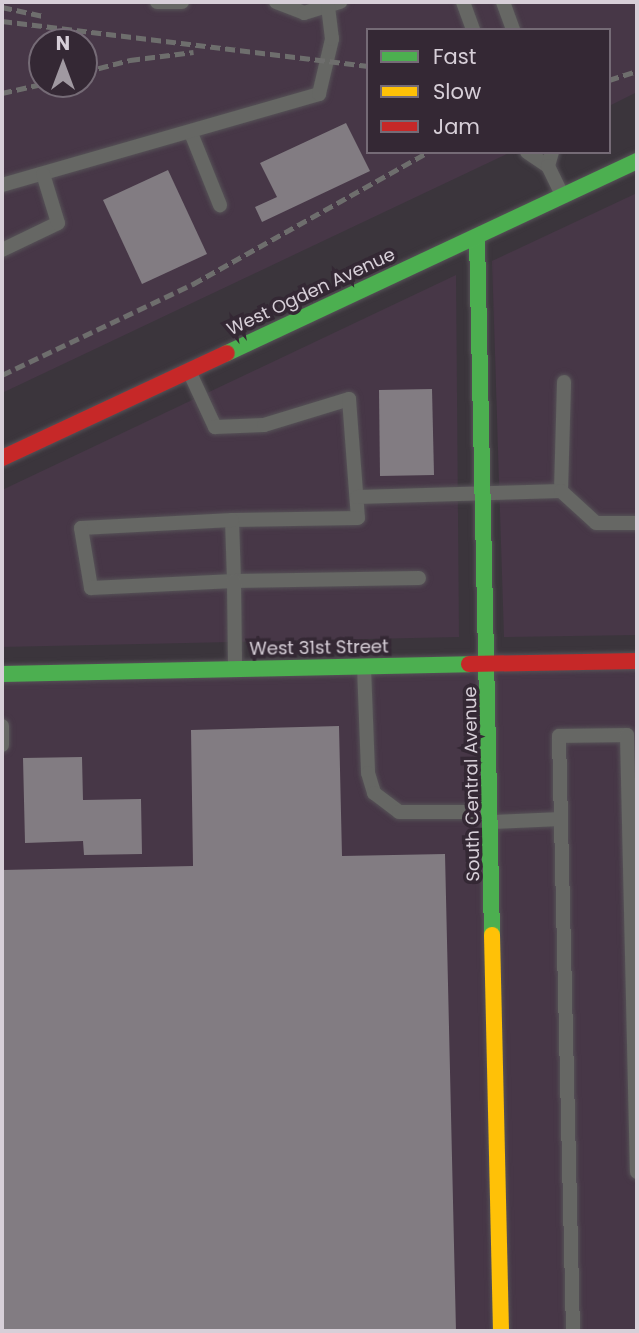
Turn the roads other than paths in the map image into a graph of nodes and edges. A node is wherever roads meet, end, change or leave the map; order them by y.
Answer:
1 (157, 2) edge
2 (182, 2) edge
3 (276, 2) edge
4 (463, 2) edge
5 (503, 2) edge
6 (334, 4) edge
7 (472, 28) edge
8 (512, 28) edge
9 (191, 133) junction
10 (550, 159) edge
11 (637, 161) edge
12 (43, 174) junction
13 (2, 186) edge
14 (562, 196) junction
15 (219, 205) dead end
16 (477, 237) junction
17 (2, 250) edge
18 (188, 370) junction
19 (564, 382) dead end
20 (2, 458) edge
21 (561, 491) junction
22 (484, 492) junction
23 (357, 497) junction
24 (232, 520) junction
25 (637, 523) edge
26 (419, 578) dead end
27 (234, 582) junction
28 (637, 661) edge
29 (488, 663) junction
30 (364, 666) junction
31 (235, 669) junction
32 (2, 674) edge
33 (2, 726) edge
34 (2, 745) edge
35 (491, 817) junction
36 (561, 819) junction
37 (637, 1172) edge
38 (501, 1331) edge
39 (573, 1331) edge

1 - 2 lane
3 - 6 lane
4 - 7 lane
5 - 8 lane
6 - 9 lane
9 - 12 lane
9 - 15 lane
10 - 14 lane
11 - 14 main road, West Ogden Avenue
12 - 13 lane
12 - 17 lane
14 - 16 main road, West Ogden Avenue
16 - 18 main road, West Ogden Avenue
16 - 22 main road, South Central Avenue
18 - 20 main road, West Ogden Avenue
18 - 23 lane
19 - 21 lane
21 - 22 lane
21 - 25 lane
22 - 23 lane
22 - 29 main road, South Central Avenue
23 - 24 lane
24 - 27 lane
24 - 27 lane
26 - 27 lane
27 - 31 lane
28 - 29 main road, West 31st Street
29 - 30 main road, West 31st Street
29 - 35 main road, South Central Avenue
30 - 31 main road, West 31st Street
30 - 35 lane
31 - 32 main road, West 31st Street
33 - 34 lane
35 - 36 lane
35 - 38 main road, South Central Avenue
36 - 37 lane
36 - 39 lane

